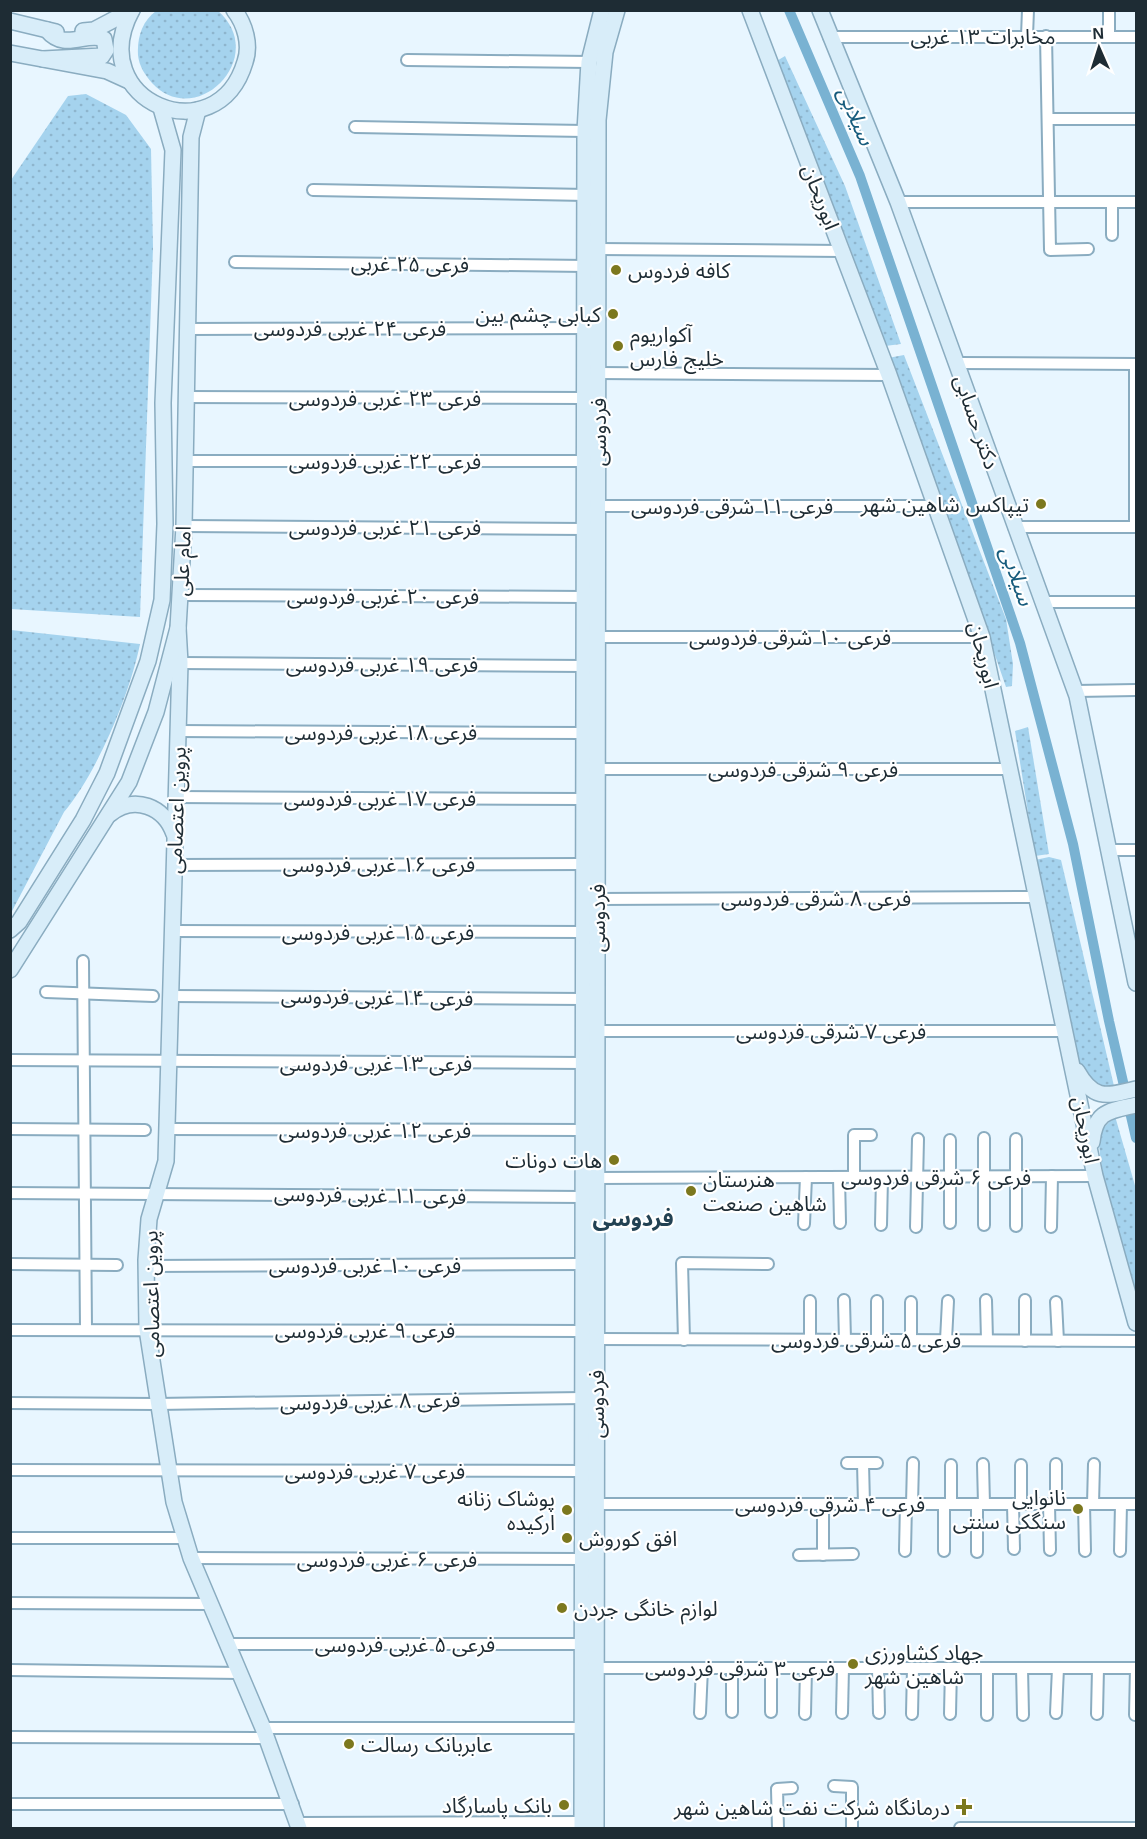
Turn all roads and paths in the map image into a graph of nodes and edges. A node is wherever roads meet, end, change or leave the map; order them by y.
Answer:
1 (132, 10) edge
2 (234, 10) edge
3 (602, 10) edge
4 (617, 10) edge
5 (750, 10) edge
6 (820, 10) edge
7 (1028, 10) edge
8 (1109, 10) edge
9 (10, 21) edge
10 (47, 30) junction
11 (1028, 36) junction
12 (1046, 36) junction
13 (828, 37) junction
14 (1109, 37) junction
15 (1137, 37) edge
16 (10, 53) edge
17 (43, 59) junction
18 (407, 60) dead end
19 (589, 62) junction
20 (129, 81) junction
21 (161, 108) junction
22 (198, 110) junction
23 (1048, 119) junction
24 (1137, 119) edge
25 (355, 127) dead end
26 (168, 131) junction
27 (591, 131) junction
28 (191, 137) junction
29 (314, 190) dead end
30 (586, 195) junction
31 (898, 202) junction
32 (1049, 202) junction
33 (1112, 202) junction
34 (1137, 202) edge
35 (1112, 235) dead end
36 (598, 249) junction
37 (1088, 249) dead end
38 (842, 251) junction
39 (235, 262) dead end
40 (586, 266) junction
41 (186, 328) junction
42 (585, 328) junction
43 (957, 363) junction
44 (1136, 364) edge
45 (598, 373) junction
46 (889, 375) junction
47 (585, 398) junction
48 (163, 403) junction
49 (185, 405) junction
50 (1135, 447) edge
51 (164, 450) junction
52 (185, 454) junction
53 (585, 461) junction
54 (598, 506) junction
55 (937, 506) junction
56 (184, 526) junction
57 (1014, 527) junction
58 (1136, 527) edge
59 (585, 529) junction
60 (592, 555) junction
61 (182, 595) junction
62 (585, 597) junction
63 (1042, 602) junction
64 (1137, 602) edge
65 (178, 628) junction
66 (597, 636) junction
67 (982, 637) junction
68 (180, 663) junction
69 (585, 666) junction
70 (1137, 690) edge
71 (1076, 691) junction
72 (178, 730) junction
73 (585, 732) junction
74 (597, 768) junction
75 (1009, 769) junction
76 (176, 797) junction
77 (584, 799) junction
78 (105, 818) junction
79 (175, 839) junction
80 (1109, 850) junction
81 (1137, 850) edge
82 (584, 864) junction
83 (174, 865) junction
84 (1035, 897) junction
85 (596, 899) junction
86 (10, 930) edge
87 (172, 931) junction
88 (1131, 931) edge
89 (584, 932) junction
90 (13, 961) edge
91 (83, 961) dead end
92 (1137, 983) edge
93 (46, 992) dead end
94 (85, 993) junction
95 (153, 996) dead end
96 (170, 996) junction
97 (584, 999) junction
98 (598, 1031) junction
99 (1065, 1031) junction
100 (10, 1060) edge
101 (86, 1062) junction
102 (169, 1063) junction
103 (584, 1063) junction
104 (1072, 1063) junction
105 (1137, 1089) edge
106 (1137, 1105) edge
107 (10, 1129) edge
108 (86, 1129) junction
109 (145, 1130) dead end
110 (167, 1130) junction
111 (583, 1130) junction
112 (871, 1135) dead end
113 (984, 1138) dead end
114 (1016, 1138) dead end
115 (918, 1139) dead end
116 (950, 1140) dead end
117 (1090, 1154) junction
118 (950, 1176) junction
119 (984, 1176) junction
120 (1015, 1176) junction
121 (1052, 1176) junction
122 (1095, 1176) junction
123 (806, 1177) junction
124 (839, 1177) junction
125 (854, 1177) junction
126 (882, 1177) junction
127 (918, 1177) junction
128 (596, 1178) junction
129 (10, 1193) edge
130 (86, 1193) junction
131 (157, 1193) junction
132 (583, 1197) junction
133 (840, 1223) dead end
134 (950, 1223) dead end
135 (804, 1224) dead end
136 (881, 1225) dead end
137 (984, 1225) dead end
138 (1016, 1226) dead end
139 (916, 1227) dead end
140 (1051, 1227) dead end
141 (10, 1264) edge
142 (583, 1264) junction
143 (768, 1264) dead end
144 (86, 1265) junction
145 (117, 1265) dead end
146 (146, 1266) junction
147 (844, 1300) dead end
148 (986, 1300) dead end
149 (1025, 1300) dead end
150 (810, 1301) dead end
151 (877, 1301) dead end
152 (948, 1301) dead end
153 (911, 1302) dead end
154 (1056, 1302) dead end
155 (1137, 1323) edge
156 (147, 1329) junction
157 (10, 1330) edge
158 (86, 1330) junction
159 (589, 1335) junction
160 (684, 1340) junction
161 (810, 1340) junction
162 (845, 1340) junction
163 (877, 1340) junction
164 (911, 1340) junction
165 (946, 1340) junction
166 (987, 1341) junction
167 (1025, 1341) junction
168 (1058, 1341) junction
169 (1137, 1341) edge
170 (583, 1398) junction
171 (10, 1403) edge
172 (157, 1404) junction
173 (589, 1432) junction
174 (847, 1463) dead end
175 (863, 1463) junction
176 (877, 1463) dead end
177 (913, 1463) dead end
178 (983, 1464) dead end
179 (1056, 1464) dead end
180 (1094, 1464) dead end
181 (951, 1465) dead end
182 (1021, 1465) dead end
183 (10, 1470) edge
184 (168, 1471) junction
185 (582, 1471) junction
186 (596, 1504) junction
187 (823, 1504) junction
188 (864, 1504) junction
189 (909, 1504) junction
190 (948, 1504) junction
191 (980, 1504) junction
192 (1017, 1504) junction
193 (1053, 1504) junction
194 (1089, 1504) junction
195 (1121, 1504) junction
196 (1137, 1504) edge
197 (10, 1538) edge
198 (185, 1538) junction
199 (1014, 1549) dead end
200 (1050, 1550) dead end
201 (905, 1551) dead end
202 (944, 1551) dead end
203 (1085, 1551) dead end
204 (1120, 1551) dead end
205 (977, 1552) dead end
206 (853, 1554) dead end
207 (799, 1555) dead end
208 (823, 1555) junction
209 (191, 1558) junction
210 (582, 1559) junction
211 (10, 1603) edge
212 (211, 1604) junction
213 (227, 1644) junction
214 (582, 1644) junction
215 (595, 1668) junction
216 (702, 1668) junction
217 (732, 1668) junction
218 (771, 1668) junction
219 (806, 1668) junction
220 (843, 1668) junction
221 (878, 1668) junction
222 (913, 1668) junction
223 (951, 1668) junction
224 (987, 1668) junction
225 (1022, 1668) junction
226 (1058, 1668) junction
227 (1098, 1668) junction
228 (1136, 1668) edge
229 (10, 1670) edge
230 (240, 1673) junction
231 (732, 1712) dead end
232 (771, 1712) dead end
233 (700, 1713) dead end
234 (842, 1713) dead end
235 (879, 1713) dead end
236 (1056, 1713) dead end
237 (805, 1714) dead end
238 (912, 1714) dead end
239 (950, 1714) dead end
240 (1096, 1714) dead end
241 (1135, 1714) dead end
242 (987, 1715) dead end
243 (1023, 1715) dead end
244 (582, 1728) junction
245 (265, 1733) junction
246 (10, 1737) edge
247 (834, 1786) dead end
248 (792, 1788) dead end
249 (10, 1804) edge
250 (292, 1804) junction
251 (299, 1826) edge
252 (586, 1826) edge
253 (778, 1828) edge
254 (852, 1828) edge
255 (960, 1828) edge
256 (1137, 1828) edge

1 - 10 main road
1 - 20 main road
2 - 22 main road
3 - 19 main road, فردوسی
4 - 27 main road, فردوسی
5 - 38 main road, ابوریحان
6 - 13 main road, دکتر حسابی
7 - 11 street
8 - 14 street
9 - 10 main road
10 - 17 main road
11 - 12 street, مخابرات ۱۳ غربی
11 - 13 street, مخابرات ۱۳ غربی
12 - 14 street, مخابرات ۱۳ غربی
12 - 23 street
13 - 31 main road, دکتر حسابی
14 - 15 street, مخابرات ۱۳ غربی
16 - 17 main road
17 - 20 main road
18 - 19 street
19 - 27 main road, فردوسی
20 - 21 main road
21 - 22 main road
21 - 26 main road, امام علی
22 - 28 main road, امام علی
23 - 24 street
23 - 32 street
25 - 27 street
26 - 28 main road
26 - 48 main road, امام علی
27 - 30 main road, فردوسی
27 - 36 main road, فردوسی
28 - 41 main road, امام علی
29 - 30 street
30 - 40 main road, فردوسی
31 - 32 street
31 - 43 main road, دکتر حسابی
32 - 33 street
32 - 37 street
33 - 34 street
33 - 35 street
36 - 38 street
36 - 45 main road, فردوسی
38 - 46 main road, ابوریحان
39 - 40 street, فرعی ۲۵ غربی
40 - 42 main road, فردوسی
41 - 42 street, فرعی ۲۴ غربی فردوسی
41 - 49 main road, امام علی
42 - 47 main road, فردوسی
43 - 44 street
43 - 57 main road, دکتر حسابی
44 - 50 street
45 - 46 street
45 - 54 main road, فردوسی
46 - 55 main road, ابوریحان
47 - 49 street, فرعی ۲۳ غربی فردوسی
47 - 53 main road, فردوسی
48 - 49 main road
48 - 51 main road, امام علی
49 - 52 main road, امام علی
50 - 58 street
51 - 52 main road
51 - 86 main road, امام علی
52 - 53 street, فرعی ۲۲ غربی فردوسی
52 - 56 main road, امام علی
53 - 59 main road, فردوسی
54 - 55 street, فرعی ۱۱ شرقی فردوسی
54 - 60 main road, فردوسی
55 - 67 main road, ابوریحان
56 - 59 street, فرعی ۲۱ غربی فردوسی
56 - 61 main road, امام علی
57 - 58 street
57 - 63 main road, دکتر حسابی
59 - 60 main road, فردوسی
60 - 62 main road, فردوسی
60 - 66 main road, فردوسی
61 - 62 street, فرعی ۲۰ غربی فردوسی
61 - 65 main road, امام علی
62 - 69 main road, فردوسی
63 - 64 street
63 - 71 main road, دکتر حسابی
65 - 68 main road, پروین اعتصامی
65 - 78 main road, امام علی
66 - 67 street, فرعی ۱۰ شرقی فردوسی
66 - 74 main road, فردوسی
67 - 75 main road, ابوریحان
68 - 69 street, فرعی ۱۹ غربی فردوسی
68 - 72 main road, پروین اعتصامی
69 - 73 main road, فردوسی
70 - 71 street
71 - 80 main road, دکتر حسابی
72 - 73 street, فرعی ۱۸ غربی فردوسی
72 - 76 main road, پروین اعتصامی
73 - 77 main road, فردوسی
74 - 75 street, فرعی ۹ شرقی فردوسی
74 - 85 main road, فردوسی
75 - 84 main road, ابوریحان
76 - 77 street, فرعی ۱۷ غربی فردوسی
76 - 79 main road, پروین اعتصامی
77 - 82 main road, فردوسی
78 - 79 main road
78 - 90 main road, امام علی
79 - 83 main road, پروین اعتصامی
80 - 81 street
80 - 88 main road, دکتر حسابی
82 - 83 street, فرعی ۱۶ غربی فردوسی
82 - 89 main road, فردوسی
83 - 87 main road, پروین اعتصامی
84 - 85 street, فرعی ۸ شرقی فردوسی
84 - 99 main road, ابوریحان
85 - 98 main road, فردوسی
87 - 89 street, فرعی ۱۵ غربی فردوسی
87 - 96 main road, پروین اعتصامی
88 - 92 main road, دکتر حسابی
89 - 97 main road, فردوسی
91 - 94 street
93 - 94 street
94 - 95 street
94 - 101 street
96 - 97 street, فرعی ۱۴ غربی فردوسی
96 - 102 main road, پروین اعتصامی
97 - 103 main road, فردوسی
98 - 99 street, فرعی ۷ شرقی فردوسی
98 - 128 main road, فردوسی
99 - 104 main road, ابوریحان
100 - 101 street, فرعی ۱۳ غربی فردوسی
101 - 102 street, فرعی ۱۳ غربی فردوسی
101 - 108 street
102 - 103 street, فرعی ۱۳ غربی فردوسی
102 - 110 main road, پروین اعتصامی
103 - 111 main road, فردوسی
104 - 105 main road
104 - 117 main road, ابوریحان
106 - 117 main road
107 - 108 street
108 - 109 street
108 - 130 street
110 - 111 street, فرعی ۱۲ غربی فردوسی
110 - 131 main road, پروین اعتصامی
111 - 132 main road, فردوسی
112 - 125 street
113 - 119 street
114 - 120 street
115 - 127 street
116 - 118 street
117 - 122 main road, ابوریحان
118 - 119 street, فرعی ۶ شرقی فردوسی
118 - 127 street, فرعی ۶ شرقی فردوسی
118 - 134 street
119 - 120 street, فرعی ۶ شرقی فردوسی
119 - 137 street
120 - 121 street, فرعی ۶ شرقی فردوسی
120 - 138 street
121 - 122 street, فرعی ۶ شرقی فردوسی
121 - 140 street
122 - 155 main road, ابوریحان
123 - 124 street, فرعی ۶ شرقی فردوسی
123 - 128 street, فرعی ۶ شرقی فردوسی
123 - 135 street
124 - 125 street, فرعی ۶ شرقی فردوسی
124 - 133 street
125 - 126 street, فرعی ۶ شرقی فردوسی
126 - 127 street, فرعی ۶ شرقی فردوسی
126 - 136 street
127 - 139 street
128 - 159 main road, فردوسی
129 - 130 street, فرعی ۱۱ غربی فردوسی
130 - 131 street, فرعی ۱۱ غربی فردوسی
130 - 144 street
131 - 132 street, فرعی ۱۱ غربی فردوسی
131 - 146 main road, پروین اعتصامی
132 - 142 main road, فردوسی
141 - 144 street
142 - 146 street, فرعی ۱۰ غربی فردوسی
142 - 159 main road, فردوسی
143 - 160 street
144 - 145 street
144 - 158 street
146 - 156 main road, پروین اعتصامی
147 - 162 street
148 - 166 street
149 - 167 street
150 - 161 street
151 - 163 street
152 - 165 street
153 - 164 street
154 - 168 street
156 - 158 street, فرعی ۹ غربی فردوسی
156 - 159 street, فرعی ۹ غربی فردوسی
156 - 172 main road, پروین اعتصامی
157 - 158 street, فرعی ۹ غربی فردوسی
159 - 160 street, فرعی ۵ شرقی فردوسی
159 - 170 main road, فردوسی
159 - 173 main road, فردوسی
160 - 161 street, فرعی ۵ شرقی فردوسی
161 - 162 street, فرعی ۵ شرقی فردوسی
162 - 163 street, فرعی ۵ شرقی فردوسی
163 - 164 street, فرعی ۵ شرقی فردوسی
164 - 165 street, فرعی ۵ شرقی فردوسی
165 - 166 street, فرعی ۵ شرقی فردوسی
166 - 167 street, فرعی ۵ شرقی فردوسی
167 - 168 street, فرعی ۵ شرقی فردوسی
168 - 169 street, فرعی ۵ شرقی فردوسی
170 - 172 street, فرعی ۸ غربی فردوسی
170 - 173 main road, فردوسی
171 - 172 street, فرعی ۸ غربی فردوسی
172 - 184 main road, پروین اعتصامی
173 - 185 main road, فردوسی
173 - 186 main road, فردوسی
174 - 175 street
175 - 176 street
175 - 188 street
177 - 189 street
178 - 191 street
179 - 193 street
180 - 194 street
181 - 190 street
182 - 192 street
183 - 184 street, فرعی ۷ غربی فردوسی
184 - 185 street, فرعی ۷ غربی فردوسی
184 - 198 main road, پروین اعتصامی
185 - 210 main road, فردوسی
186 - 187 street, فرعی ۴ شرقی فردوسی
186 - 215 main road, فردوسی
187 - 188 street, فرعی ۴ شرقی فردوسی
187 - 208 street
188 - 189 street, فرعی ۴ شرقی فردوسی
189 - 190 street, فرعی ۴ شرقی فردوسی
189 - 201 street
190 - 191 street, فرعی ۴ شرقی فردوسی
190 - 202 street
191 - 192 street, فرعی ۴ شرقی فردوسی
191 - 205 street
192 - 193 street, فرعی ۴ شرقی فردوسی
192 - 199 street
193 - 194 street, فرعی ۴ شرقی فردوسی
193 - 200 street
194 - 195 street, فرعی ۴ شرقی فردوسی
194 - 203 street
195 - 196 street, فرعی ۴ شرقی فردوسی
195 - 204 street
197 - 198 street
198 - 209 main road, پروین اعتصامی
206 - 208 street
207 - 208 street
209 - 210 street, فرعی ۶ غربی فردوسی
209 - 212 main road, پروین اعتصامی
210 - 214 main road, فردوسی
211 - 212 street
212 - 213 main road, پروین اعتصامی
213 - 214 street, فرعی ۵ غربی فردوسی
213 - 230 main road, پروین اعتصامی
214 - 244 main road, فردوسی
215 - 216 street, فرعی ۳ شرقی فردوسی
215 - 252 main road, فردوسی
216 - 217 street, فرعی ۳ شرقی فردوسی
216 - 233 street
217 - 218 street, فرعی ۳ شرقی فردوسی
217 - 231 street
218 - 219 street, فرعی ۳ شرقی فردوسی
218 - 232 street
219 - 220 street, فرعی ۳ شرقی فردوسی
219 - 237 street
220 - 221 street, فرعی ۳ شرقی فردوسی
220 - 234 street
221 - 222 street, فرعی ۳ شرقی فردوسی
221 - 235 street
222 - 223 street, فرعی ۳ شرقی فردوسی
222 - 238 street
223 - 224 street, فرعی ۳ شرقی فردوسی
223 - 239 street
224 - 225 street, فرعی ۳ شرقی فردوسی
224 - 242 street
225 - 226 street, فرعی ۳ شرقی فردوسی
225 - 243 street
226 - 227 street, فرعی ۳ شرقی فردوسی
226 - 236 street
227 - 228 street, فرعی ۳ شرقی فردوسی
227 - 240 street
228 - 241 street
229 - 230 street
230 - 245 main road, پروین اعتصامی
244 - 245 street
244 - 252 main road, فردوسی
245 - 246 street
245 - 250 main road, پروین اعتصامی
247 - 254 street
248 - 253 street
249 - 250 street
250 - 251 main road, پروین اعتصامی
251 - 252 street
255 - 256 street

